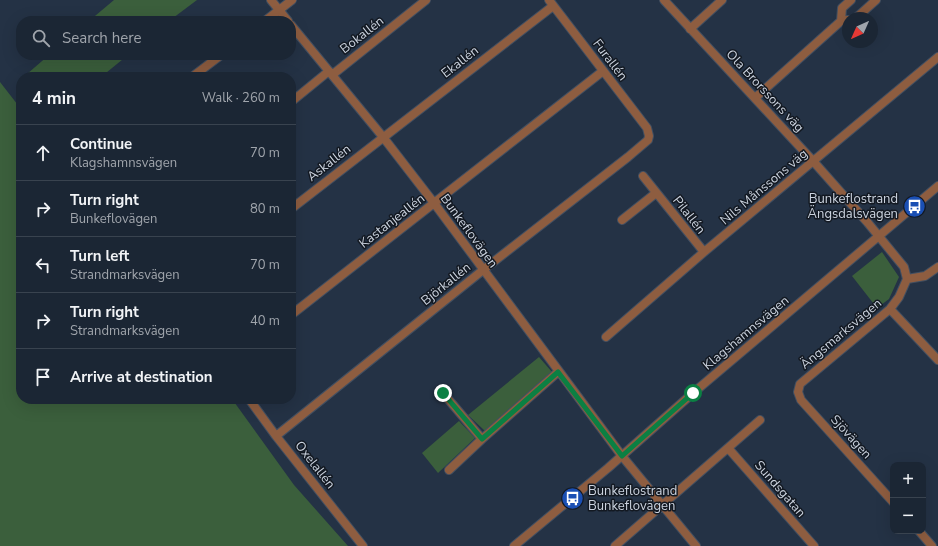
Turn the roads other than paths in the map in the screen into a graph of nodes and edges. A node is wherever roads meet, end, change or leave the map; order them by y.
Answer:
1 (271, 0) edge
2 (292, 0) edge
3 (426, 0) edge
4 (664, 0) edge
5 (722, 0) edge
6 (851, 0) edge
7 (876, 0) edge
8 (551, 3) edge
9 (279, 10) junction
10 (843, 12) edge
11 (863, 12) edge
12 (271, 16) edge
13 (284, 16) edge
14 (842, 23) edge
15 (690, 29) junction
16 (296, 31) edge
17 (938, 56) edge
18 (214, 60) edge
19 (603, 71) junction
20 (199, 72) edge
21 (330, 73) junction
22 (296, 98) edge
23 (755, 98) junction
24 (649, 136) joint
25 (383, 137) junction
26 (813, 161) junction
27 (643, 176) dead end
28 (938, 186) edge
29 (656, 193) junction
30 (434, 203) junction
31 (296, 205) edge
32 (622, 220) dead end
33 (878, 236) junction
34 (704, 252) junction
35 (938, 267) edge
36 (483, 270) junction
37 (907, 279) junction
38 (890, 309) junction
39 (296, 312) edge
40 (606, 337) dead end
41 (938, 360) edge
42 (558, 372) junction
43 (800, 384) joint
44 (443, 393) dead end
45 (253, 404) edge
46 (760, 420) dead end
47 (276, 436) junction
48 (482, 439) junction
49 (728, 448) junction
50 (622, 456) junction
51 (449, 470) dead end
52 (890, 499) edge
53 (662, 506) junction
54 (922, 534) edge
55 (363, 546) edge
56 (514, 546) edge
57 (615, 546) edge
58 (696, 546) edge
59 (814, 546) edge
60 (932, 546) edge

1 - 9 street
2 - 9 street
3 - 21 street, Bokallén
4 - 15 street, Ola Brorssons väg
5 - 15 street
6 - 10 street
7 - 11 street
8 - 19 street, Furallén
8 - 25 street, Ekallén
9 - 12 street
9 - 13 street
14 - 23 street
15 - 23 street, Ola Brorssons väg
16 - 21 street, Bunkeflovägen
17 - 26 street, Nils Månssons väg
18 - 20 street
19 - 24 street, Furallén
19 - 30 street, Kastanjeallén
21 - 22 street, Bokallén
21 - 25 street, Bunkeflovägen
23 - 26 street, Ola Brorssons väg
24 - 36 street, Björkallén
25 - 30 street, Bunkeflovägen
25 - 31 street, Askallén
26 - 33 street, Ola Brorssons väg
26 - 34 street, Nils Månssons väg
27 - 29 street, Pilallén
28 - 33 street, Klagshamnsvägen
29 - 32 street, Pilallén
29 - 34 street, Pilallén
30 - 36 street, Bunkeflovägen
30 - 39 street, Kastanjeallén
33 - 37 street
33 - 50 street, Klagshamnsvägen
34 - 40 street, Nils Månssons väg
35 - 37 street
36 - 42 street, Bunkeflovägen
36 - 47 street, Björkallén
37 - 38 street, Ängsmarksvägen
38 - 41 street
38 - 43 street, Ängsmarksvägen
42 - 48 street
42 - 50 street, Bunkeflovägen
43 - 52 street, Sjövägen
44 - 48 street
45 - 47 street, Oxelallén
46 - 49 street
47 - 55 street, Oxelallén
48 - 51 street
49 - 53 street
49 - 59 street, Sundsgatan
50 - 53 street, Bunkeflovägen
50 - 56 street, Klagshamnsvägen
53 - 57 street
53 - 58 street, Bunkeflovägen
54 - 60 street

